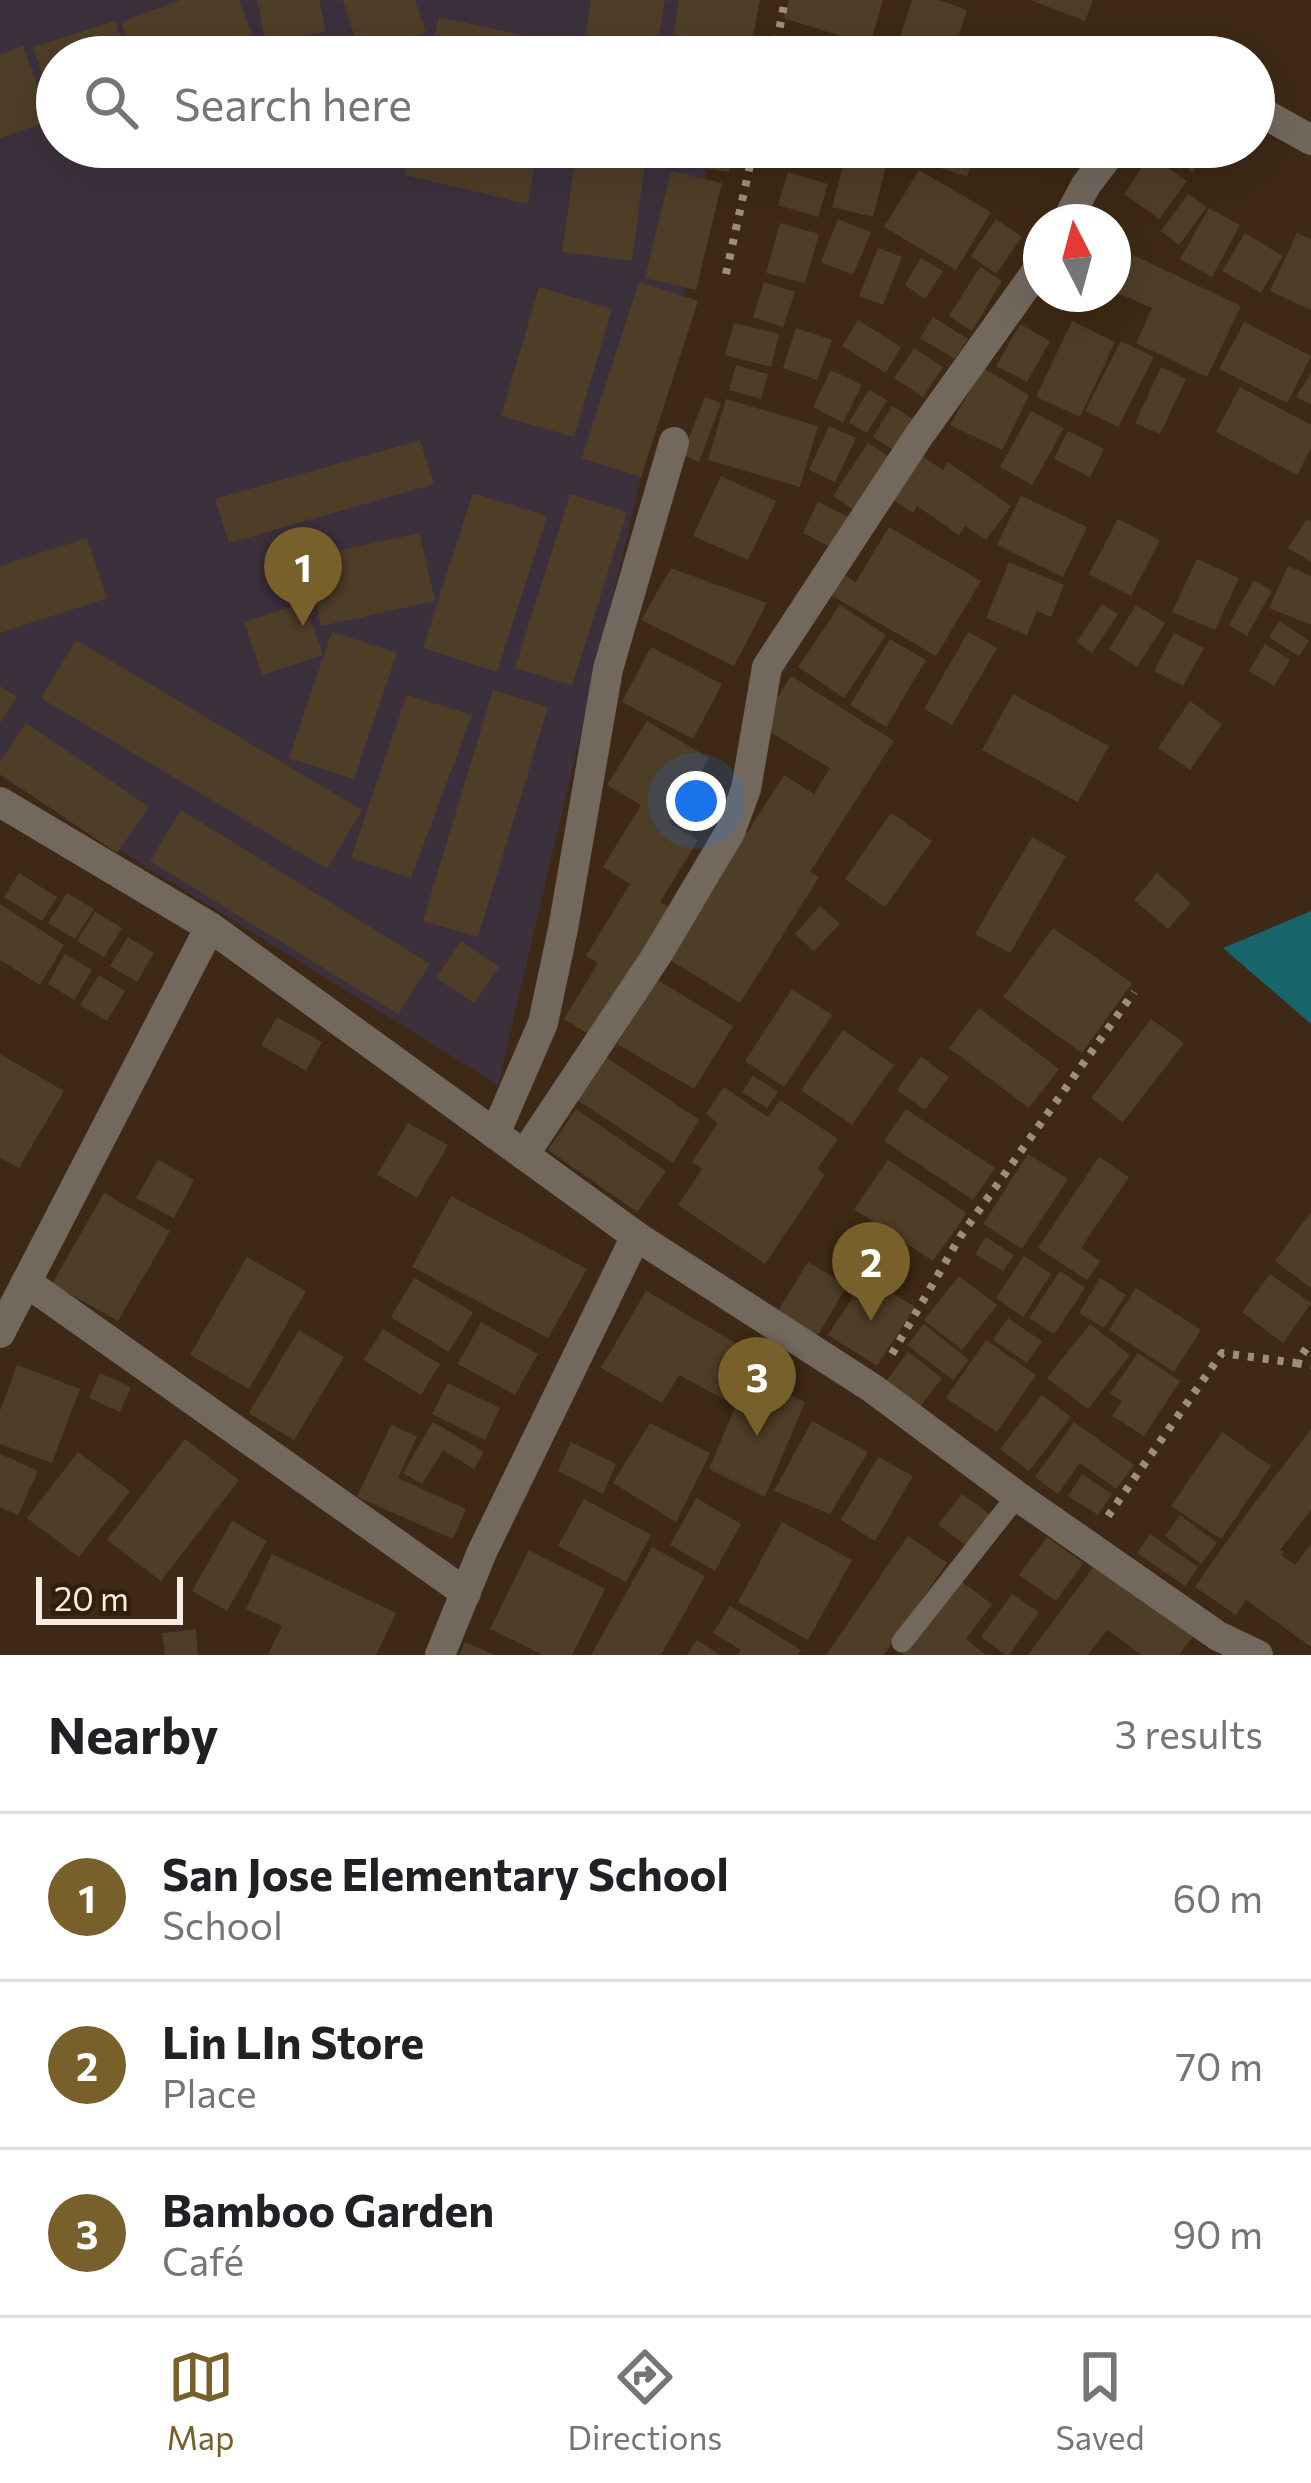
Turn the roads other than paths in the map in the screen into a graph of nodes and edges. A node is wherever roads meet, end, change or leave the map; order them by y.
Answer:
1 (1275, 120) edge
2 (1311, 140) edge
3 (1099, 168) edge
4 (1075, 204) edge
5 (1023, 290) edge
6 (674, 442) dead end
7 (0, 802) edge
8 (210, 927) junction
9 (495, 1134) junction
10 (524, 1155) junction
11 (636, 1237) junction
12 (26, 1282) junction
13 (0, 1333) edge
14 (1017, 1496) junction
15 (466, 1593) junction
16 (902, 1642) dead end
17 (1213, 1646) edge
18 (440, 1655) edge
19 (1258, 1655) edge

1 - 2 street
3 - 4 street
5 - 10 street
6 - 9 street
7 - 8 street
8 - 9 street
8 - 12 street
9 - 10 street
10 - 11 street
11 - 14 street
11 - 15 street
12 - 13 street
12 - 15 street
14 - 16 lane
14 - 17 street
15 - 18 street
17 - 19 street

